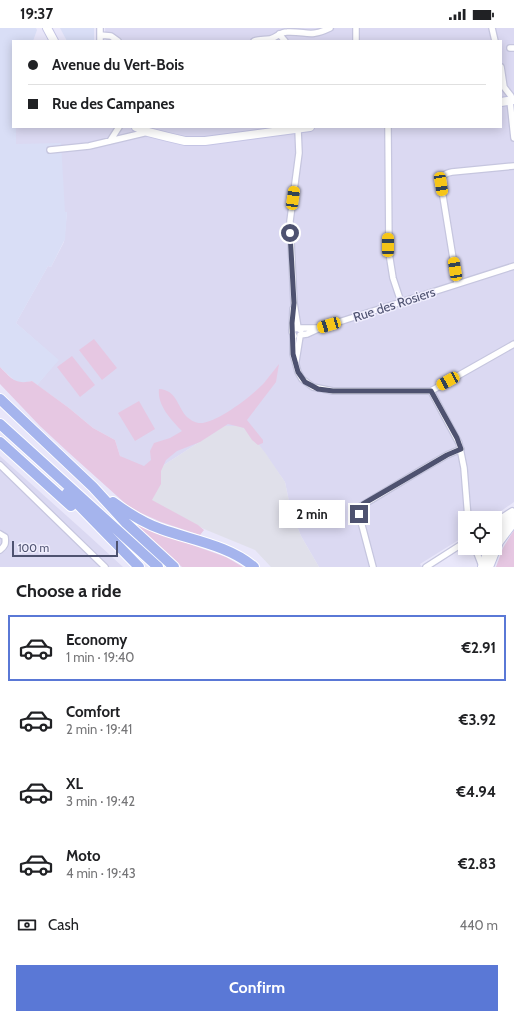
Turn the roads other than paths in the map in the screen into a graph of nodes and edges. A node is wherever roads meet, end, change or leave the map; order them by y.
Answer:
1 (47, 28) edge
2 (100, 28) edge
3 (330, 28) edge
4 (356, 28) edge
5 (492, 28) edge
6 (279, 34) junction
7 (100, 38) edge
8 (53, 40) edge
9 (117, 40) edge
10 (256, 40) edge
11 (284, 40) edge
12 (356, 40) edge
13 (495, 40) edge
14 (502, 89) edge
15 (502, 97) edge
16 (512, 98) edge
17 (502, 102) edge
18 (118, 128) edge
19 (138, 128) edge
20 (304, 128) edge
21 (388, 128) edge
22 (298, 129) junction
23 (148, 132) junction
24 (514, 138) edge
25 (110, 141) junction
26 (50, 150) dead end
27 (514, 166) edge
28 (514, 266) edge
29 (457, 283) junction
30 (401, 302) junction
31 (320, 328) junction
32 (295, 330) junction
33 (300, 335) junction
34 (514, 344) edge
35 (296, 363) junction
36 (431, 391) junction
37 (0, 396) edge
38 (0, 399) edge
39 (10, 407) junction
40 (2, 426) edge
41 (0, 442) edge
42 (461, 449) junction
43 (0, 465) edge
44 (93, 487) junction
45 (468, 510) edge
46 (514, 510) edge
47 (514, 513) edge
48 (502, 518) edge
49 (514, 522) edge
50 (502, 525) edge
51 (0, 534) edge
52 (502, 537) edge
53 (458, 546) edge
54 (0, 550) edge
55 (478, 555) edge
56 (489, 555) edge
57 (492, 555) edge
58 (105, 567) edge
59 (138, 567) edge
60 (158, 567) edge
61 (174, 567) edge
62 (254, 567) edge
63 (373, 567) edge
64 (426, 567) edge
65 (482, 567) edge
66 (489, 567) edge

1 - 8 main road
2 - 7 street
3 - 6 street
4 - 12 street
5 - 13 street
6 - 10 street
6 - 11 street
7 - 9 street
14 - 16 street
15 - 16 main road
16 - 17 main road
16 - 24 street
18 - 25 street
19 - 23 main road
20 - 22 main road
21 - 30 street
22 - 23 main road
22 - 32 street
23 - 25 street
25 - 26 street
27 - 29 street
28 - 29 street, Rue des Rosiers
29 - 30 street, Rue des Rosiers
30 - 31 street, Rue des Rosiers
31 - 32 street, Rue des Rosiers
31 - 33 street, Rue des Rosiers
32 - 33 street
32 - 35 street
33 - 35 street
34 - 36 street
35 - 36 street
36 - 42 street
37 - 39 highway
38 - 39 highway
39 - 44 highway
40 - 59 highway
40 - 60 highway
41 - 59 highway
42 - 45 street
42 - 63 street
43 - 58 street
44 - 61 highway
44 - 62 highway
46 - 48 street
47 - 50 main road
49 - 52 main road
51 - 54 street
53 - 64 street
55 - 65 street
56 - 65 main road
57 - 66 main road

